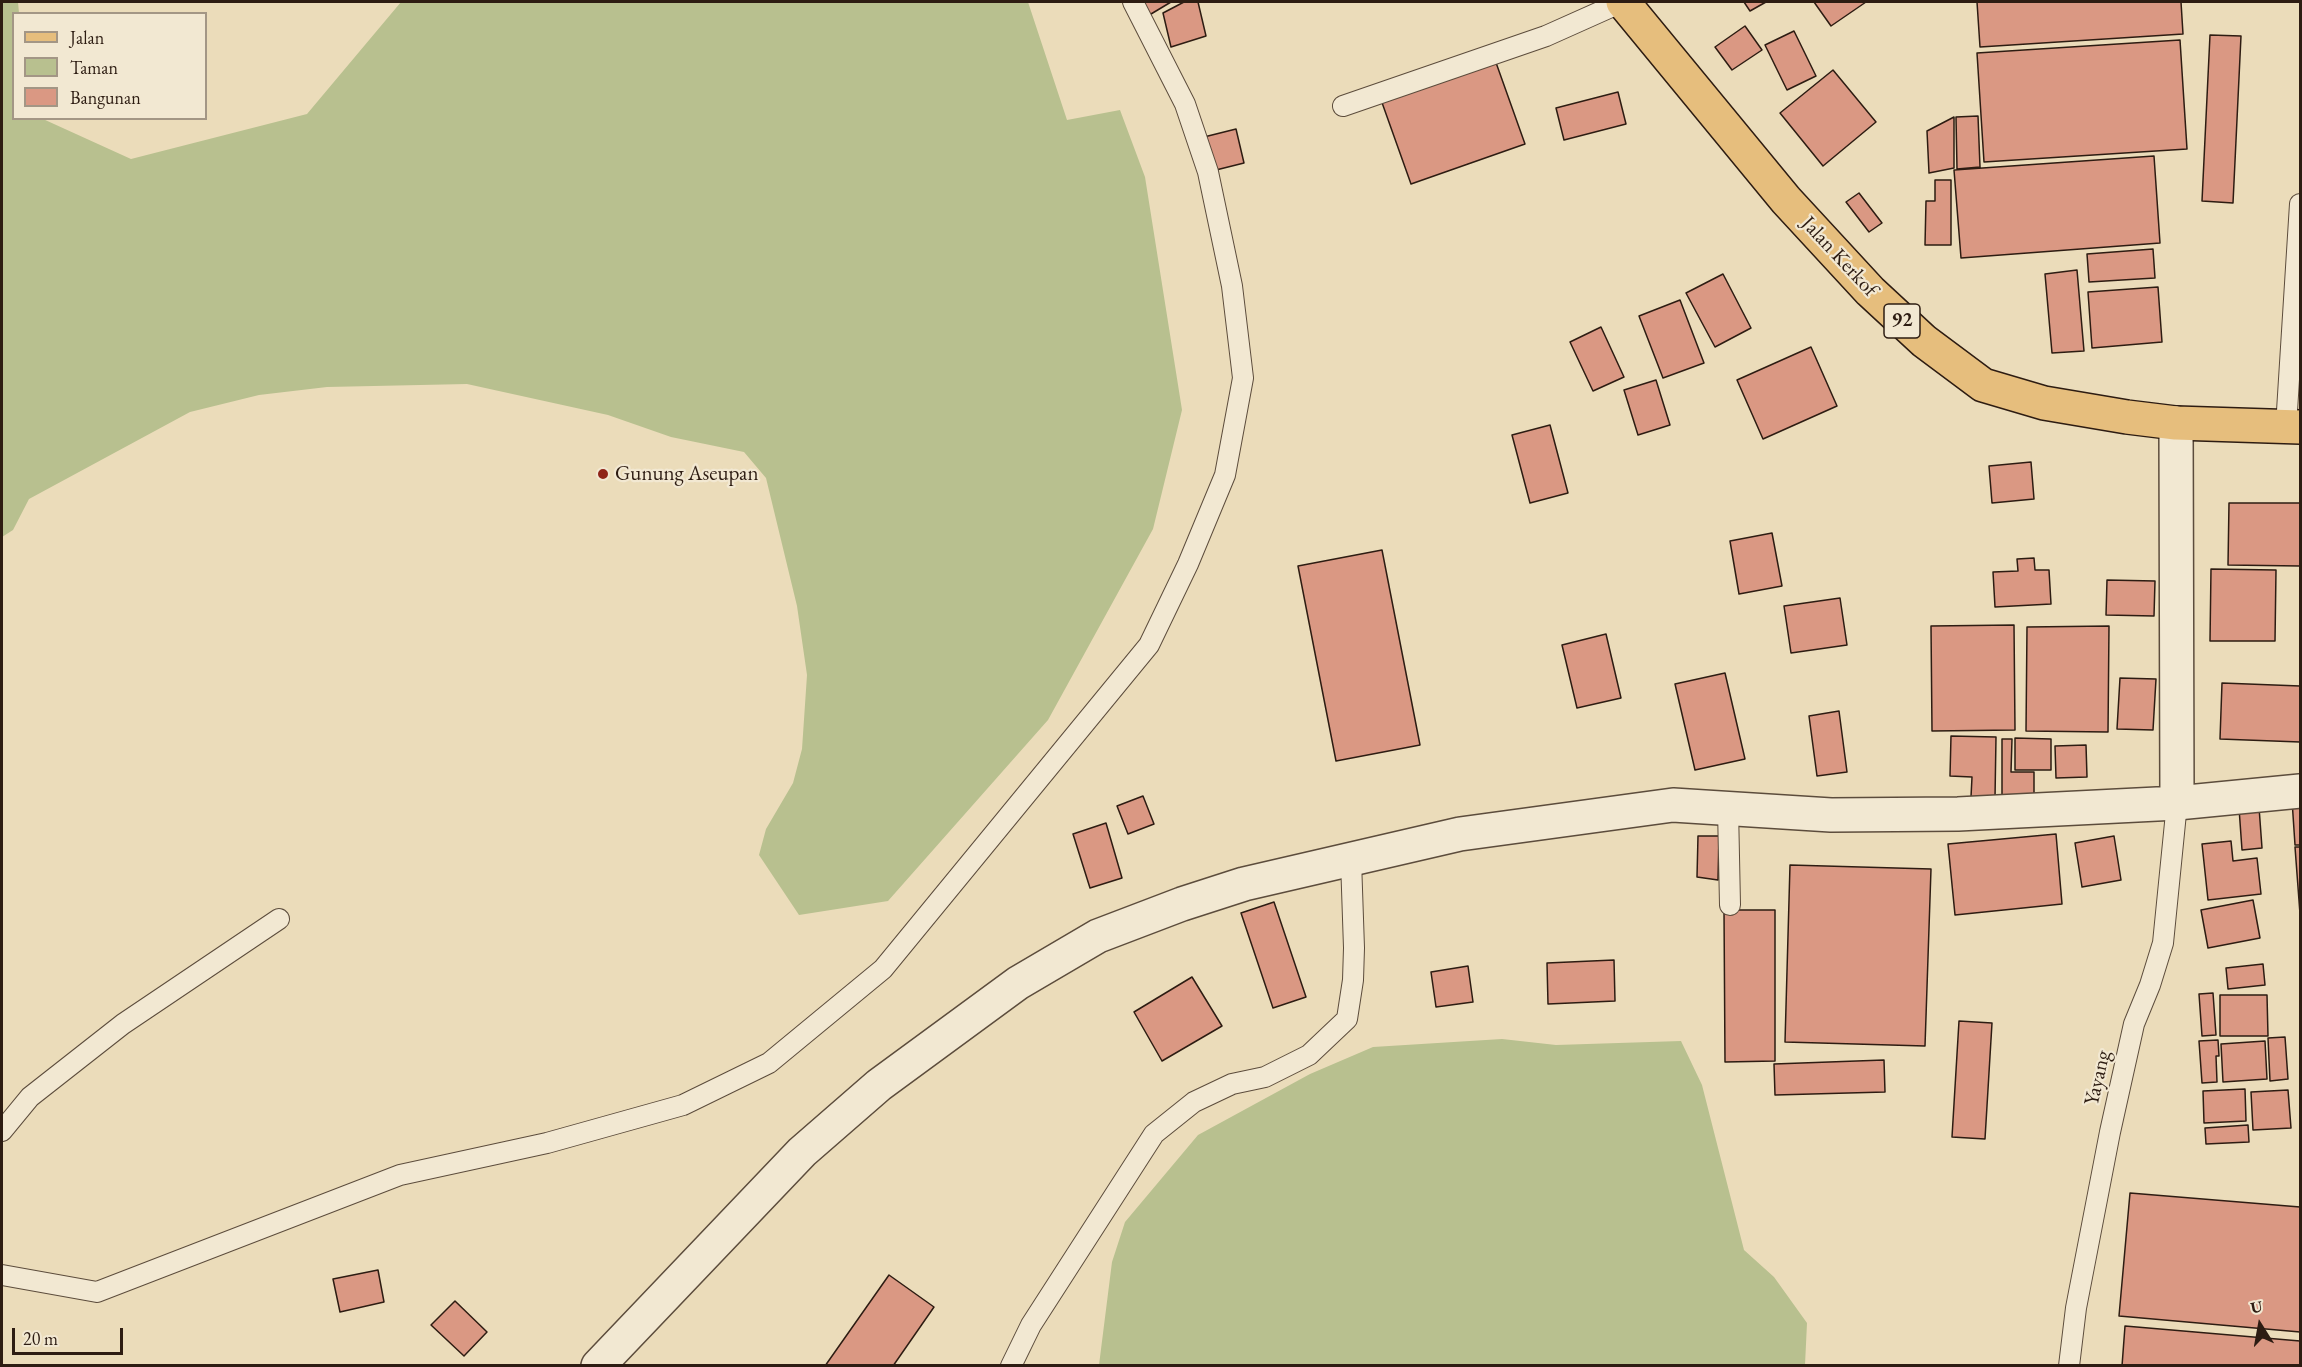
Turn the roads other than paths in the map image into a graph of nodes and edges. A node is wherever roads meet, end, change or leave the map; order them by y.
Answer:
1 (1133, 2) edge
2 (1623, 2) edge
3 (1343, 106) dead end
4 (2301, 204) edge
5 (2176, 423) junction
6 (2294, 427) edge
7 (2301, 791) edge
8 (2177, 803) junction
9 (1728, 808) junction
10 (1351, 860) junction
11 (1730, 905) dead end
12 (279, 919) dead end
13 (2, 1131) edge
14 (2, 1275) edge
15 (598, 1365) edge
16 (1011, 1365) edge
17 (2069, 1365) edge

1 - 14 lane
2 - 3 lane
2 - 5 main road, Jalan Kerkof / 92
4 - 6 lane
5 - 6 main road, Jalan Kerkof / 92
5 - 8 street
7 - 8 street
8 - 9 street
8 - 17 lane, Yayang
9 - 10 street
9 - 11 lane
10 - 15 street
10 - 16 lane
12 - 13 lane

